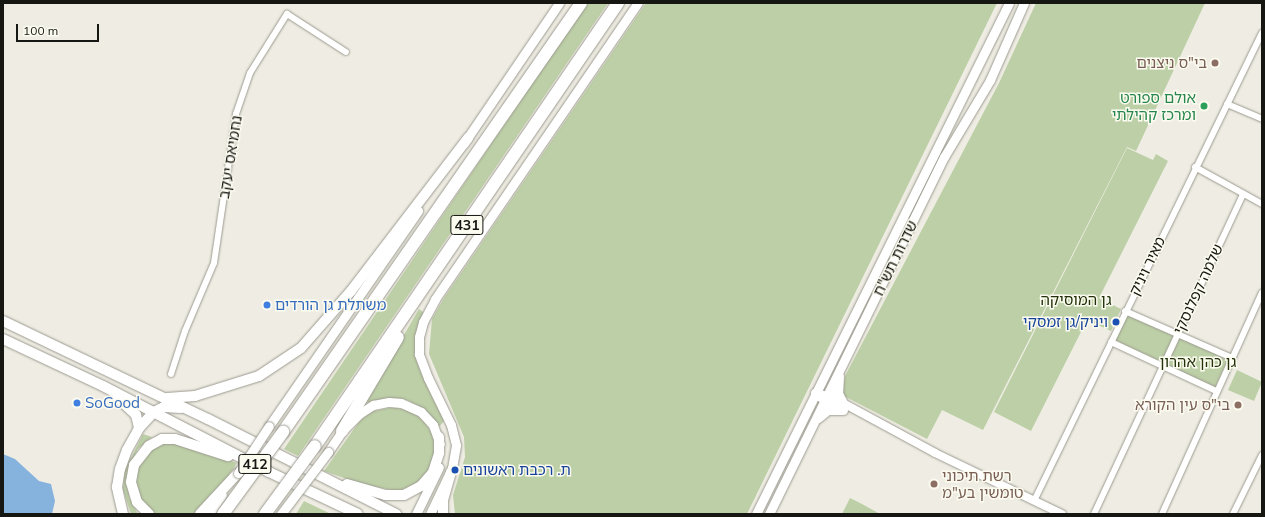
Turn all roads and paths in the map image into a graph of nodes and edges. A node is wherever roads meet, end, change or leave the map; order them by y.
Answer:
1 (559, 3) edge
2 (581, 3) edge
3 (618, 3) edge
4 (638, 3) edge
5 (1009, 3) edge
6 (1024, 3) edge
7 (1262, 33) edge
8 (346, 52) dead end
9 (1227, 104) junction
10 (1262, 119) edge
11 (468, 138) junction
12 (1195, 167) junction
13 (1242, 194) junction
14 (1262, 204) edge
15 (442, 261) junction
16 (1262, 293) edge
17 (1125, 311) junction
18 (3, 321) edge
19 (1178, 334) junction
20 (3, 339) edge
21 (1111, 342) junction
22 (1232, 358) junction
23 (1162, 366) junction
24 (839, 370) junction
25 (171, 374) dead end
26 (103, 386) junction
27 (1216, 391) junction
28 (815, 393) junction
29 (164, 398) junction
30 (826, 398) junction
31 (843, 406) junction
32 (187, 408) junction
33 (154, 412) junction
34 (813, 423) junction
35 (140, 428) junction
36 (342, 431) junction
37 (439, 437) junction
38 (1262, 455) edge
39 (308, 470) junction
40 (269, 472) junction
41 (451, 472) junction
42 (238, 473) junction
43 (1034, 501) junction
44 (354, 512) edge
45 (123, 514) edge
46 (149, 514) edge
47 (200, 514) edge
48 (209, 514) edge
49 (223, 514) edge
50 (265, 514) edge
51 (281, 514) edge
52 (396, 514) edge
53 (416, 514) edge
54 (430, 514) edge
55 (443, 514) edge
56 (756, 514) edge
57 (769, 514) edge
58 (1062, 514) edge
59 (1094, 514) edge
60 (1162, 514) edge
61 (1233, 514) edge

1 - 11 main road
2 - 49 highway, 431, bridge
3 - 15 highway, 431
4 - 41 main road
5 - 28 main road, שדרות תש"ח
6 - 24 main road, שדרות תש"ח
7 - 9 street, מאיר ויניק
8 - 25 street, נחמיאס יעקב
9 - 10 street
9 - 12 street, מאיר ויניק
11 - 29 main road
11 - 42 main road, bridge
12 - 13 street
12 - 17 street, מאיר ויניק
13 - 14 street
13 - 19 street, שלמה קפלנסקי
15 - 36 highway
15 - 50 highway, 431, bridge
16 - 22 street
17 - 19 street
17 - 21 street, מאיר ויניק
18 - 29 main road, 412
19 - 22 street
19 - 23 street, שלמה קפלנסקי
20 - 26 main road, 412
21 - 23 street
21 - 43 street, מאיר ויניק
22 - 27 street
23 - 27 street
23 - 59 street, שלמה קפלנסקי
24 - 30 main road, שדרות תש"ח
24 - 31 main road
26 - 33 main road, 412
26 - 35 main road
27 - 60 street
28 - 30 street
28 - 56 main road, שדרות תש"ח
29 - 32 main road, 412
30 - 31 street
30 - 34 main road, שדרות תש"ח
31 - 34 main road
31 - 43 street
32 - 33 main road
32 - 39 main road, 412
33 - 35 main road
33 - 40 main road, 412
34 - 57 main road, שדרות תש"ח
35 - 45 main road
36 - 37 main road
36 - 51 main road, bridge
37 - 39 main road
37 - 53 main road
38 - 61 street
39 - 52 main road, 412
40 - 44 main road, 412
40 - 46 main road
41 - 54 main road
41 - 55 main road
42 - 47 main road
42 - 48 main road
43 - 58 street

